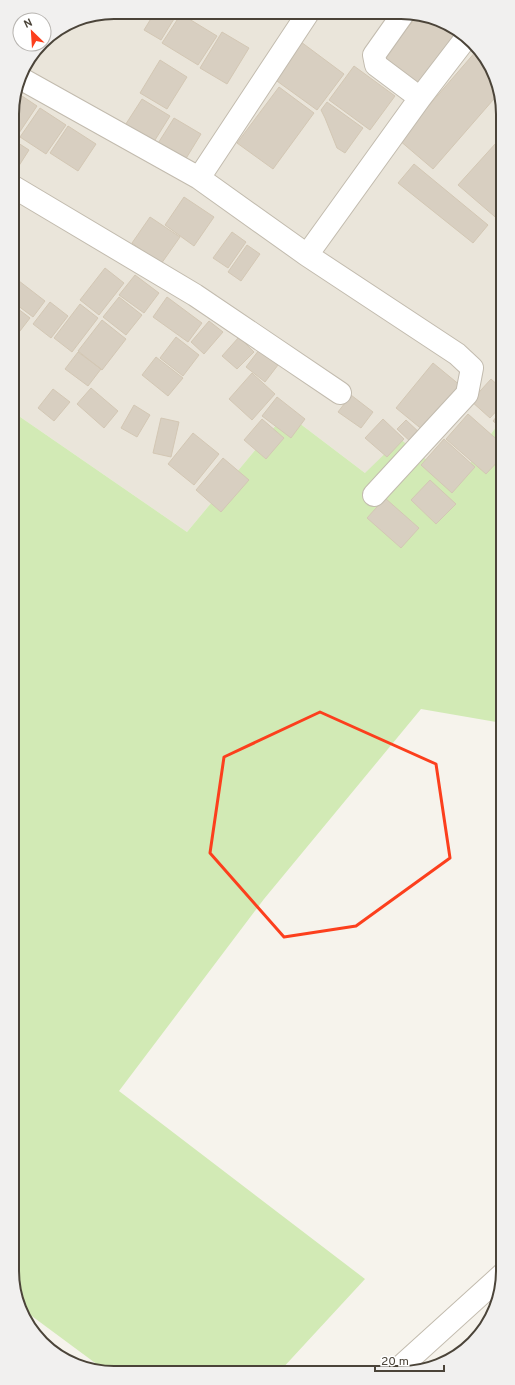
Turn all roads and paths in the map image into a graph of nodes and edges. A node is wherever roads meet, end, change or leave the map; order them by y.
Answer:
1 (304, 19) edge
2 (399, 19) edge
3 (463, 42) edge
4 (25, 81) edge
5 (420, 98) junction
6 (199, 178) junction
7 (19, 190) edge
8 (306, 255) junction
9 (340, 393) dead end
10 (374, 495) dead end
11 (495, 1281) edge
12 (402, 1366) edge

1 - 6 street
2 - 5 street
3 - 5 street
4 - 6 street
5 - 8 street
6 - 8 street
7 - 9 street
8 - 10 street
11 - 12 street

